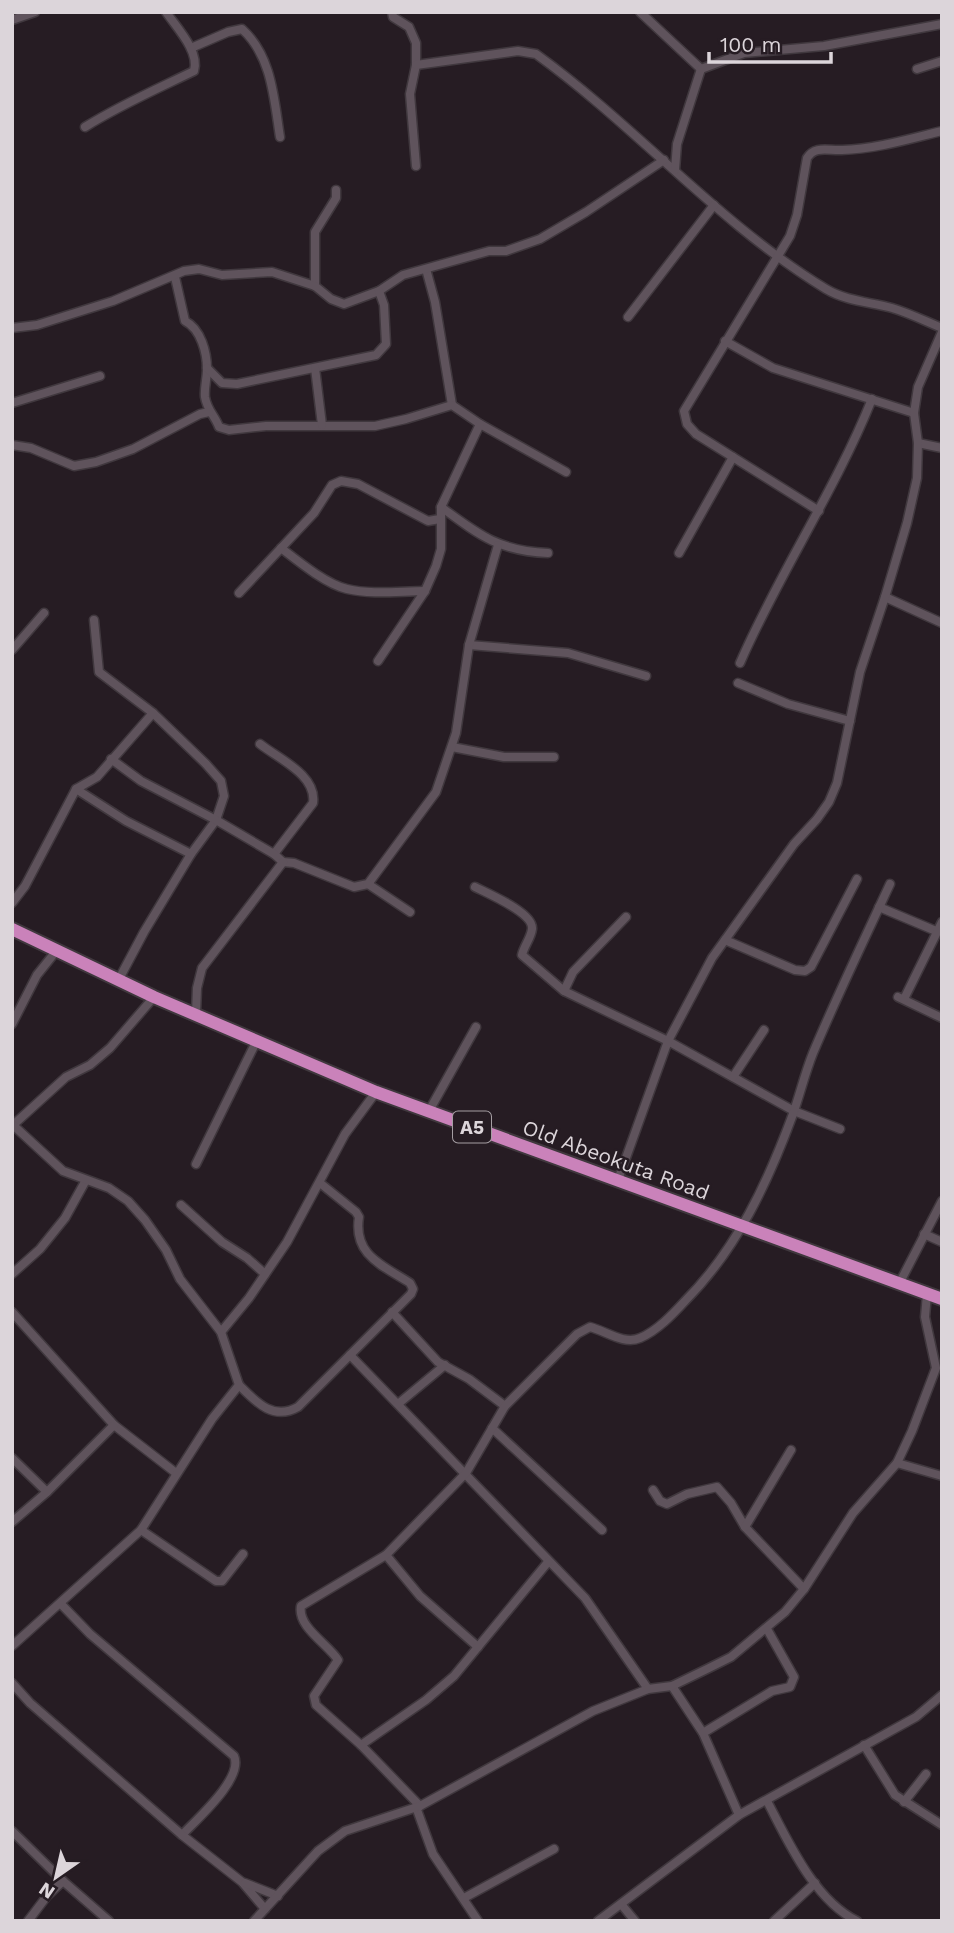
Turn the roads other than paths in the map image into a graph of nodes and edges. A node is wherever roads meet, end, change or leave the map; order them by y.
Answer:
1 (35, 12) edge
2 (166, 12) edge
3 (392, 12) edge
4 (640, 12) edge
5 (12, 20) edge
6 (942, 24) edge
7 (191, 48) junction
8 (942, 61) edge
9 (416, 65) junction
10 (701, 69) junction
11 (916, 69) dead end
12 (85, 127) dead end
13 (942, 131) edge
14 (280, 137) dead end
15 (664, 160) junction
16 (416, 166) dead end
17 (675, 170) junction
18 (336, 190) dead end
19 (714, 205) junction
20 (779, 257) junction
21 (426, 269) junction
22 (175, 277) junction
23 (315, 286) junction
24 (379, 291) junction
25 (628, 317) dead end
26 (12, 328) edge
27 (942, 330) edge
28 (725, 341) junction
29 (207, 368) junction
30 (315, 368) junction
31 (100, 376) dead end
32 (872, 399) junction
33 (12, 403) edge
34 (452, 405) junction
35 (209, 412) junction
36 (914, 413) junction
37 (480, 424) junction
38 (322, 425) junction
39 (918, 443) junction
40 (12, 445) edge
41 (942, 448) edge
42 (733, 457) junction
43 (566, 472) dead end
44 (441, 507) junction
45 (819, 511) junction
46 (440, 519) junction
47 (498, 545) junction
48 (281, 548) junction
49 (548, 553) dead end
50 (679, 553) dead end
51 (425, 591) junction
52 (239, 593) dead end
53 (885, 597) junction
54 (44, 613) dead end
55 (94, 620) dead end
56 (942, 623) edge
57 (469, 645) junction
58 (12, 650) edge
59 (378, 662) dead end
60 (740, 663) dead end
61 (646, 676) dead end
62 (738, 683) dead end
63 (153, 713) junction
64 (849, 721) junction
65 (260, 744) dead end
66 (452, 747) junction
67 (554, 757) dead end
68 (111, 759) junction
69 (76, 789) junction
70 (216, 820) junction
71 (191, 854) junction
72 (274, 854) junction
73 (283, 862) junction
74 (858, 879) dead end
75 (368, 884) junction
76 (890, 884) dead end
77 (475, 887) dead end
78 (12, 903) edge
79 (879, 907) junction
80 (410, 912) dead end
81 (626, 917) dead end
82 (942, 922) edge
83 (12, 929) edge
84 (936, 931) junction
85 (725, 940) junction
86 (57, 950) junction
87 (119, 979) junction
88 (564, 991) junction
89 (154, 997) junction
90 (196, 1013) junction
91 (942, 1018) edge
92 (12, 1024) edge
93 (476, 1027) dead end
94 (764, 1030) dead end
95 (257, 1040) junction
96 (668, 1041) junction
97 (733, 1077) junction
98 (376, 1092) junction
99 (429, 1111) junction
100 (794, 1111) junction
101 (13, 1126) edge
102 (840, 1129) dead end
103 (195, 1164) dead end
104 (86, 1180) junction
105 (618, 1180) junction
106 (320, 1183) junction
107 (942, 1200) edge
108 (181, 1205) dead end
109 (743, 1227) junction
110 (923, 1234) junction
111 (942, 1242) edge
112 (12, 1274) edge
113 (265, 1274) junction
114 (900, 1284) junction
115 (927, 1294) junction
116 (942, 1299) edge
117 (12, 1312) edge
118 (393, 1312) junction
119 (221, 1332) junction
120 (350, 1355) junction
121 (445, 1365) junction
122 (239, 1385) junction
123 (398, 1404) junction
124 (505, 1406) junction
125 (114, 1425) junction
126 (492, 1428) junction
127 (791, 1450) dead end
128 (12, 1458) edge
129 (897, 1463) junction
130 (176, 1473) junction
131 (466, 1473) junction
132 (942, 1476) edge
133 (653, 1490) dead end
134 (47, 1492) junction
135 (12, 1522) edge
136 (745, 1527) junction
137 (141, 1530) junction
138 (602, 1530) dead end
139 (243, 1554) dead end
140 (386, 1555) junction
141 (548, 1562) junction
142 (804, 1589) junction
143 (61, 1604) junction
144 (767, 1629) junction
145 (12, 1646) edge
146 (478, 1647) junction
147 (12, 1683) edge
148 (672, 1686) junction
149 (648, 1689) junction
150 (942, 1695) edge
151 (703, 1733) junction
152 (361, 1745) junction
153 (864, 1745) junction
154 (926, 1774) dead end
155 (767, 1801) junction
156 (904, 1802) junction
157 (418, 1806) junction
158 (739, 1815) junction
159 (942, 1825) edge
160 (12, 1832) edge
161 (182, 1835) junction
162 (554, 1849) dead end
163 (63, 1881) junction
164 (242, 1882) junction
165 (815, 1883) junction
166 (278, 1896) junction
167 (464, 1898) junction
168 (621, 1903) junction
169 (265, 1909) junction
170 (28, 1921) edge
171 (109, 1921) edge
172 (254, 1921) edge
173 (478, 1921) edge
174 (598, 1921) edge
175 (635, 1921) edge
176 (774, 1921) edge
177 (857, 1921) edge

1 - 5 street
2 - 7 street
3 - 9 street
4 - 10 street
6 - 10 street
7 - 12 street
7 - 14 street
8 - 11 street
9 - 15 street
9 - 16 street
10 - 17 street
13 - 20 street
15 - 17 street
15 - 21 street
17 - 19 street
18 - 23 street
19 - 20 street
19 - 25 street
20 - 27 street
20 - 28 street
21 - 24 street
21 - 34 street
22 - 23 street
22 - 26 street
22 - 29 street
23 - 24 street
24 - 30 street
27 - 36 street
28 - 32 street
28 - 42 street
29 - 30 street
29 - 35 street
30 - 38 street
31 - 33 street
32 - 36 street
32 - 45 street
34 - 37 street
34 - 38 street
35 - 38 street
35 - 40 street
36 - 39 street
37 - 43 street
37 - 44 street
39 - 41 street
39 - 53 street
42 - 45 street
42 - 50 street
44 - 46 street
44 - 47 street
45 - 60 street
46 - 48 street
46 - 51 street
47 - 49 street
47 - 57 street
48 - 51 street
48 - 52 street
51 - 59 street
53 - 56 street
53 - 64 street
54 - 58 street
55 - 63 street
57 - 61 street
57 - 66 street
62 - 64 street
63 - 68 street
63 - 70 street
64 - 85 street
65 - 72 street
66 - 67 street
66 - 75 street
68 - 69 street
68 - 70 street
69 - 71 street
69 - 78 street
70 - 71 street
70 - 72 street
71 - 87 street
72 - 73 street
73 - 75 street
73 - 90 street
74 - 85 street
75 - 80 street
76 - 79 street
77 - 88 street
79 - 84 street
79 - 100 street
81 - 88 street
82 - 84 street
83 - 86 highway, Old Abeokuta Road / A5
84 - 91 street
85 - 96 street
86 - 87 highway, Old Abeokuta Road / A5
86 - 92 street
87 - 89 highway, Old Abeokuta Road / A5
88 - 96 street
89 - 90 highway, Old Abeokuta Road / A5
89 - 101 street
90 - 95 highway, Old Abeokuta Road / A5
93 - 99 street
94 - 97 street
95 - 98 highway, Old Abeokuta Road / A5
95 - 103 street
96 - 97 street
96 - 105 street
97 - 100 street
98 - 99 highway, Old Abeokuta Road / A5
98 - 106 street
99 - 105 highway, Old Abeokuta Road / A5
100 - 102 street
100 - 109 street
101 - 104 street
104 - 112 street
104 - 119 street
105 - 109 highway, Old Abeokuta Road / A5
106 - 113 street
106 - 118 street
107 - 110 street
108 - 113 street
109 - 114 highway, Old Abeokuta Road / A5
109 - 124 street
110 - 111 street
110 - 114 street
113 - 119 street
114 - 115 highway, Old Abeokuta Road / A5
115 - 116 highway, Old Abeokuta Road / A5
115 - 129 street
117 - 125 street
118 - 120 street
118 - 121 street
119 - 122 street
120 - 122 street
120 - 123 street
121 - 123 street
121 - 124 street
122 - 130 street
123 - 131 street
124 - 126 street
125 - 130 street
125 - 134 street
126 - 131 street
126 - 138 street
127 - 136 street
128 - 134 street
129 - 132 street
129 - 142 street
130 - 137 street
131 - 140 street
131 - 141 street
133 - 136 street
134 - 135 street
136 - 142 street
137 - 139 street
137 - 143 street
140 - 146 street
140 - 152 street
141 - 146 street
141 - 149 street
142 - 144 street
143 - 145 street
143 - 161 street
144 - 148 street
144 - 151 street
146 - 152 street
147 - 161 street
148 - 149 street
148 - 151 street
149 - 157 street
150 - 153 street
151 - 158 street
152 - 157 street
153 - 155 street
153 - 156 street
154 - 156 street
155 - 158 street
155 - 165 street
156 - 159 street
157 - 166 street
157 - 167 street
158 - 168 street
160 - 163 street
161 - 164 street
162 - 167 street
163 - 170 street
163 - 171 street
164 - 166 street
164 - 169 street
165 - 176 street
165 - 177 street
166 - 169 street
167 - 173 street
168 - 174 street
168 - 175 street
169 - 172 street

